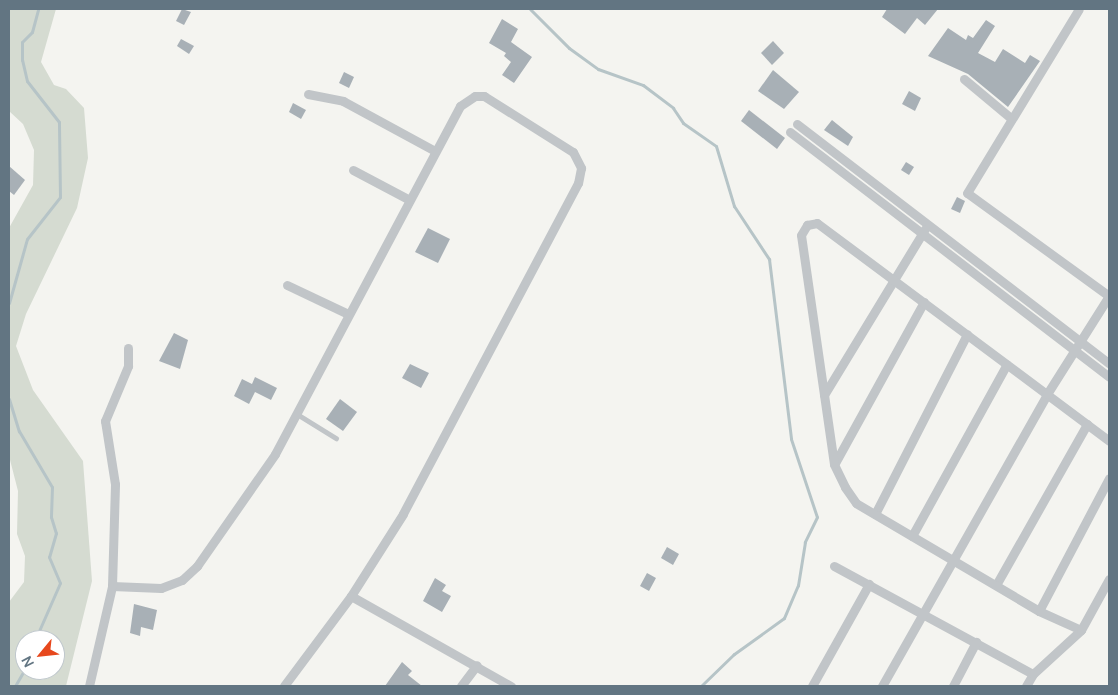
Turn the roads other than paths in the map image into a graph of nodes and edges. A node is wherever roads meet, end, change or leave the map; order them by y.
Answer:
1 (1080, 9) edge
2 (964, 79) dead end
3 (308, 94) dead end
4 (1012, 119) junction
5 (797, 124) dead end
6 (790, 132) dead end
7 (435, 151) junction
8 (353, 170) dead end
9 (408, 199) junction
10 (928, 224) junction
11 (922, 233) junction
12 (892, 279) junction
13 (287, 285) dead end
14 (924, 302) junction
15 (348, 314) junction
16 (967, 334) junction
17 (1080, 340) junction
18 (128, 348) dead end
19 (1073, 349) junction
20 (1109, 363) edge
21 (1007, 364) junction
22 (1109, 377) edge
23 (1047, 394) junction
24 (824, 395) junction
25 (295, 414) junction
26 (1087, 424) junction
27 (336, 438) dead end
28 (1109, 442) edge
29 (834, 464) junction
30 (1109, 478) edge
31 (875, 514) junction
32 (912, 536) junction
33 (953, 560) junction
34 (834, 566) dead end
35 (1109, 579) edge
36 (869, 584) junction
37 (996, 585) junction
38 (112, 586) junction
39 (351, 596) junction
40 (1039, 611) junction
41 (924, 613) junction
42 (1081, 630) junction
43 (976, 642) junction
44 (476, 666) junction
45 (1033, 674) junction
46 (89, 686) edge
47 (284, 686) edge
48 (461, 686) edge
49 (511, 686) edge
50 (812, 686) edge
51 (882, 686) edge
52 (953, 686) edge
53 (1026, 686) edge

1 - 4 street
2 - 4 street
3 - 7 street
4 - 17 street
5 - 10 street
6 - 11 street
7 - 9 street
7 - 39 street
8 - 9 street
9 - 15 street
10 - 11 street
10 - 17 street
11 - 12 street
11 - 19 street
12 - 14 street
12 - 24 street
12 - 24 street
13 - 15 street
14 - 16 street
14 - 29 street
15 - 25 street
16 - 21 street
16 - 31 street
17 - 19 street
17 - 20 street
18 - 38 street
19 - 22 street
19 - 23 street
21 - 23 street
21 - 32 street
23 - 26 street
23 - 33 street
24 - 29 street
25 - 27 lane
25 - 38 street
26 - 28 street
26 - 37 street
29 - 31 street
30 - 40 street
31 - 32 street
32 - 33 street
33 - 37 street
33 - 41 street
34 - 36 street
35 - 42 street
36 - 41 street
36 - 50 street
37 - 40 street
38 - 46 street
39 - 44 street
39 - 47 street
40 - 42 street
41 - 43 street
41 - 51 street
42 - 45 street
43 - 45 street
43 - 52 street
44 - 48 street
44 - 49 street
45 - 53 street

